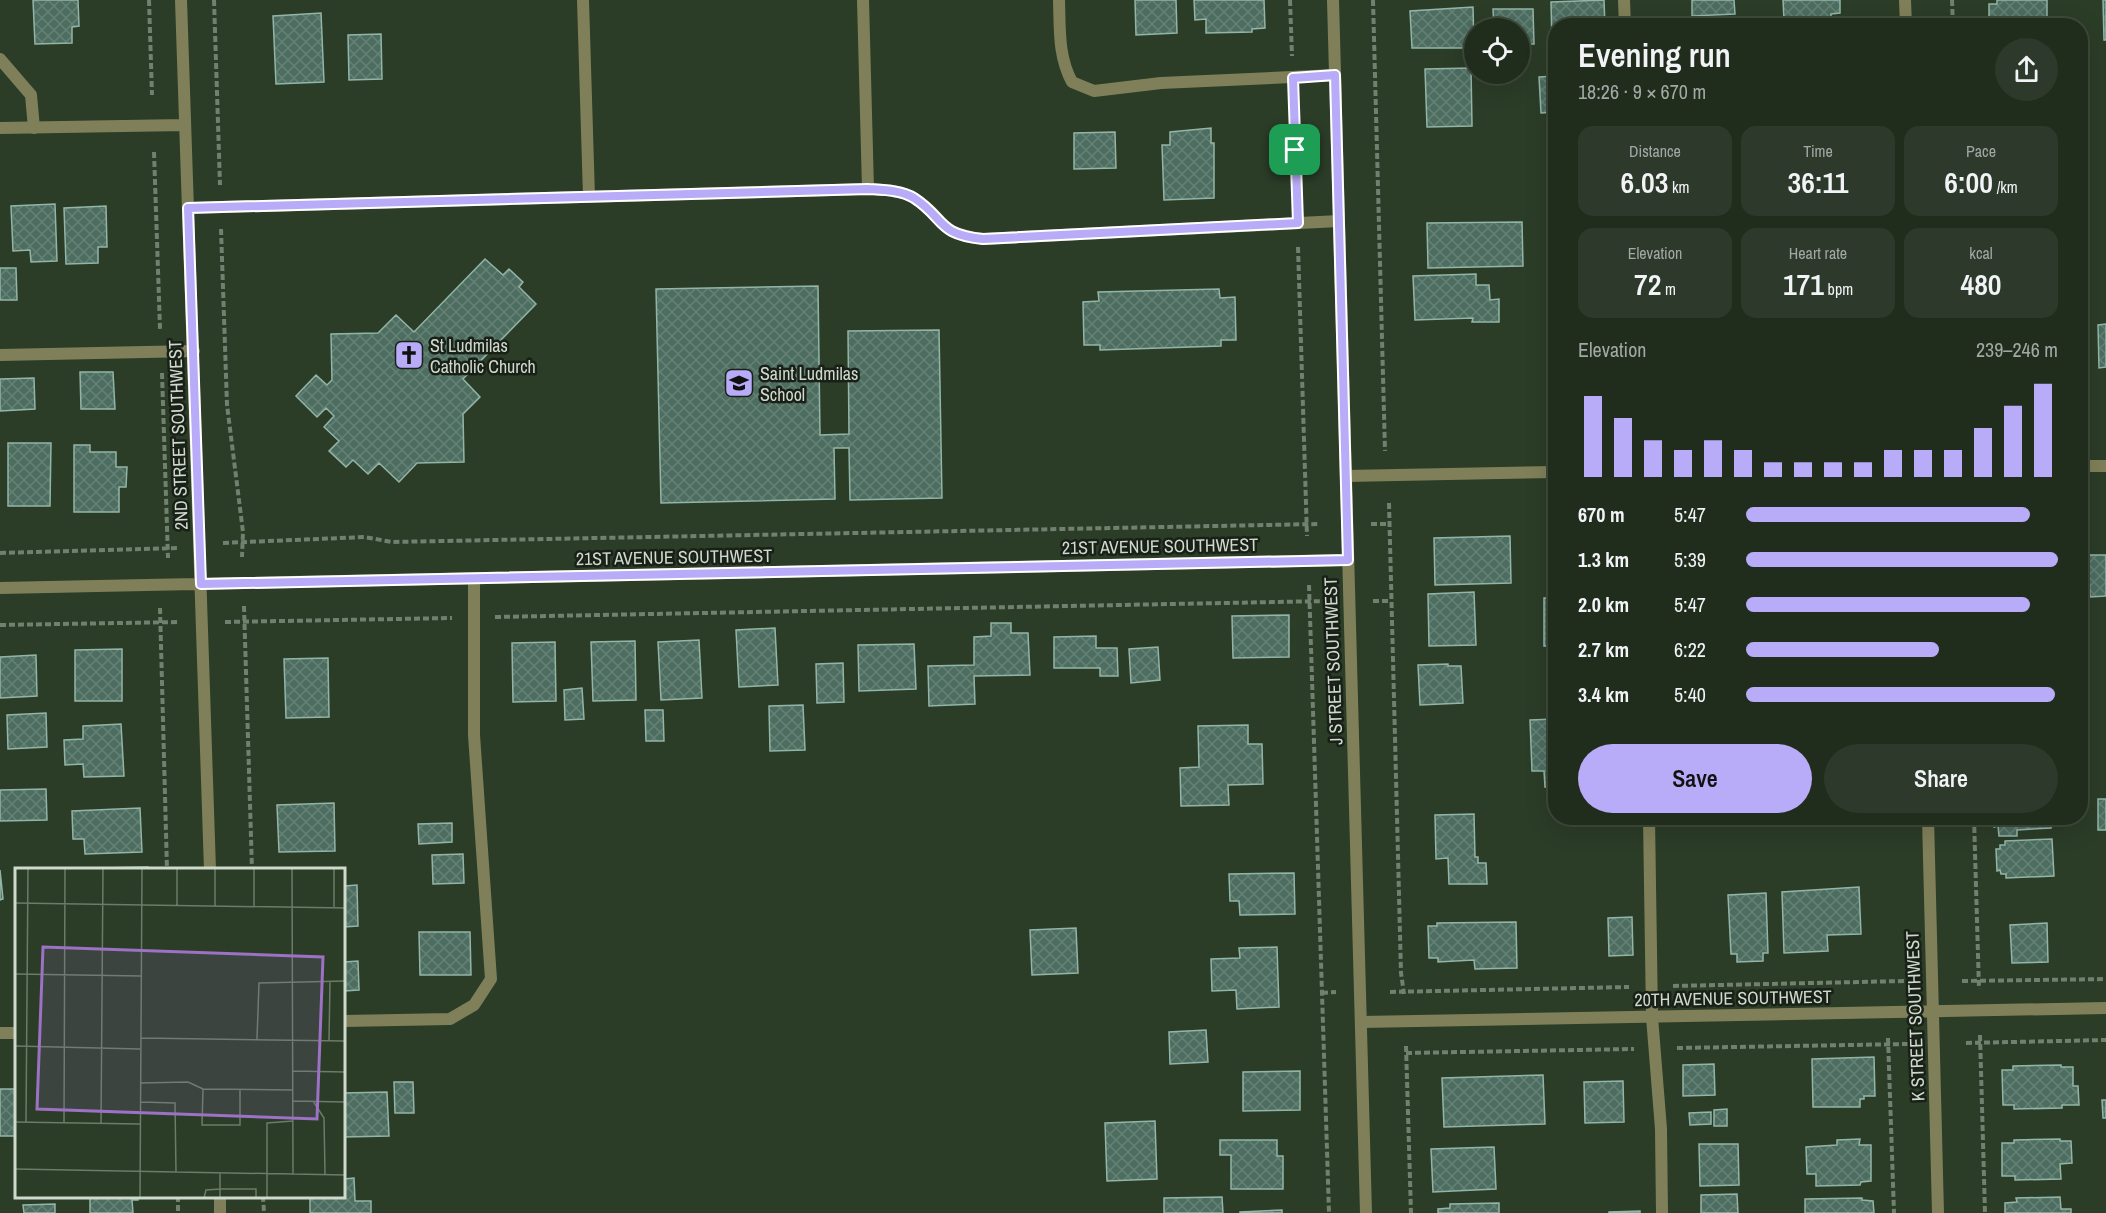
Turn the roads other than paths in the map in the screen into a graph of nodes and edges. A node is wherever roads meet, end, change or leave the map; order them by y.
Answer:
1 (181, 0) edge
2 (583, 0) edge
3 (863, 0) edge
4 (1059, 0) edge
5 (1333, 0) edge
6 (1624, 0) edge
7 (1905, 0) edge
8 (1625, 18) edge
9 (1906, 18) edge
10 (0, 59) edge
11 (1335, 75) junction
12 (185, 125) junction
13 (0, 128) edge
14 (34, 128) junction
15 (868, 189) junction
16 (589, 197) junction
17 (188, 208) junction
18 (1339, 221) junction
19 (194, 351) junction
20 (0, 355) edge
21 (2088, 466) edge
22 (2106, 466) edge
23 (1548, 472) edge
24 (1346, 476) junction
25 (1348, 560) junction
26 (474, 580) junction
27 (201, 584) junction
28 (0, 588) edge
29 (1649, 825) edge
30 (1928, 825) edge
31 (210, 868) edge
32 (2106, 1008) edge
33 (1933, 1012) junction
34 (1652, 1017) junction
35 (345, 1021) edge
36 (1360, 1022) junction
37 (15, 1032) edge
38 (0, 1033) edge
39 (1366, 1213) edge
40 (1662, 1213) edge
41 (1938, 1213) edge

1 - 12 street, 2ND STREET SOUTHWEST
2 - 16 street
3 - 15 street
4 - 11 street
5 - 11 street, J STREET SOUTHWEST
6 - 8 street
7 - 9 street
10 - 14 street
11 - 18 street, J STREET SOUTHWEST
12 - 14 street
12 - 17 street, 2ND STREET SOUTHWEST
13 - 14 street
15 - 16 street
15 - 18 street
16 - 17 street
17 - 19 street, 2ND STREET SOUTHWEST
18 - 24 street, J STREET SOUTHWEST
19 - 20 street
19 - 27 street, 2ND STREET SOUTHWEST
21 - 22 street
23 - 24 street
24 - 25 street, J STREET SOUTHWEST
25 - 26 street, 21ST AVENUE SOUTHWEST
25 - 36 street, J STREET SOUTHWEST
26 - 27 street, 21ST AVENUE SOUTHWEST
26 - 35 street
27 - 28 street, 21ST AVENUE SOUTHWEST
27 - 31 street, 2ND STREET SOUTHWEST
29 - 34 street
30 - 33 street, K STREET SOUTHWEST
32 - 33 street, 20TH AVENUE SOUTHWEST
33 - 34 street, 20TH AVENUE SOUTHWEST
33 - 41 street, K STREET SOUTHWEST
34 - 36 street, 20TH AVENUE SOUTHWEST
34 - 40 street
36 - 39 street, J STREET SOUTHWEST
37 - 38 street

